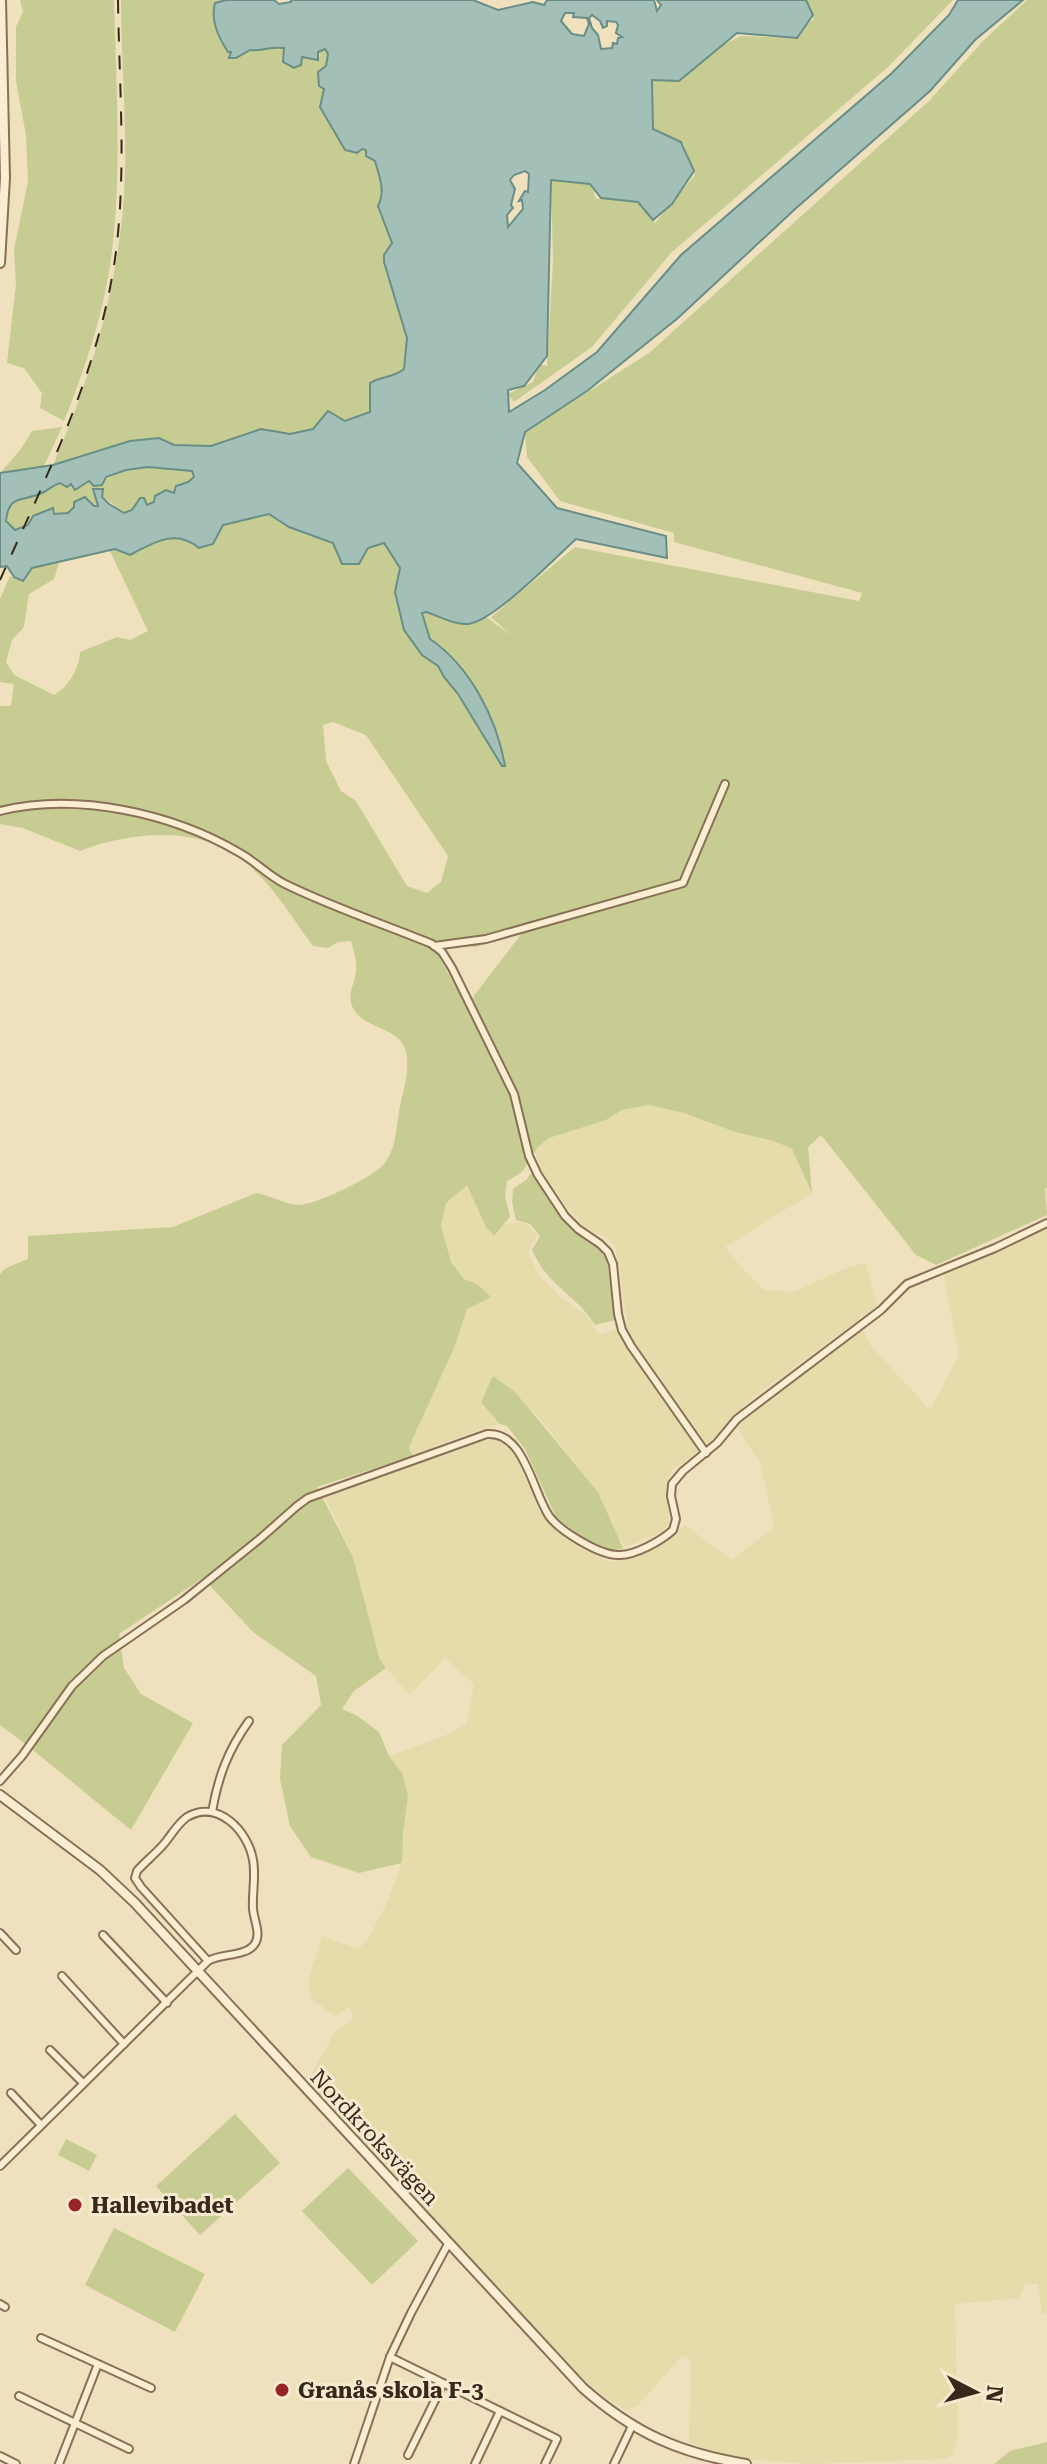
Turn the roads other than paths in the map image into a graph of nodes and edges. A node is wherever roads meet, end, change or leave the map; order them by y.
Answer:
1 (1, 0) edge
2 (0, 263) edge
3 (725, 784) dead end
4 (0, 811) edge
5 (434, 946) junction
6 (1047, 1223) edge
7 (706, 1453) junction
8 (249, 1721) dead end
9 (0, 1781) edge
10 (0, 1795) edge
11 (212, 1812) junction
12 (0, 1933) edge
13 (103, 1935) dead end
14 (16, 1950) dead end
15 (208, 1961) junction
16 (199, 1972) junction
17 (62, 1976) dead end
18 (167, 2003) junction
19 (124, 2044) junction
20 (50, 2050) dead end
21 (83, 2083) junction
22 (11, 2093) dead end
23 (40, 2124) junction
24 (1, 2164) edge
25 (448, 2244) junction
26 (41, 2338) dead end
27 (390, 2357) junction
28 (98, 2364) junction
29 (443, 2384) junction
30 (151, 2388) dead end
31 (19, 2396) dead end
32 (500, 2411) junction
33 (75, 2423) junction
34 (632, 2426) junction
35 (129, 2449) dead end
36 (408, 2455) dead end
37 (0, 2456) edge
38 (16, 2464) edge
39 (59, 2464) edge
40 (354, 2464) edge
41 (475, 2464) edge
42 (545, 2464) edge
43 (614, 2464) edge
44 (746, 2464) edge

1 - 2 street
3 - 5 street
4 - 5 street
5 - 7 street
6 - 7 street
7 - 9 street
8 - 11 street
10 - 16 street, Nordkroksvägen
11 - 15 street
11 - 15 street
12 - 14 street
13 - 18 street
15 - 16 street
16 - 18 street
16 - 25 street, Nordkroksvägen
17 - 19 street
18 - 19 street
19 - 21 street
20 - 21 street
21 - 23 street
22 - 23 street
23 - 24 street
25 - 27 street
25 - 34 street, Nordkroksvägen
26 - 28 street
27 - 29 street
27 - 40 street
28 - 30 street
28 - 33 street
29 - 32 street
29 - 36 street
31 - 33 street
32 - 41 street
32 - 42 street
33 - 35 street
33 - 39 street
34 - 43 street
34 - 44 street, Nordkroksvägen
37 - 38 street

